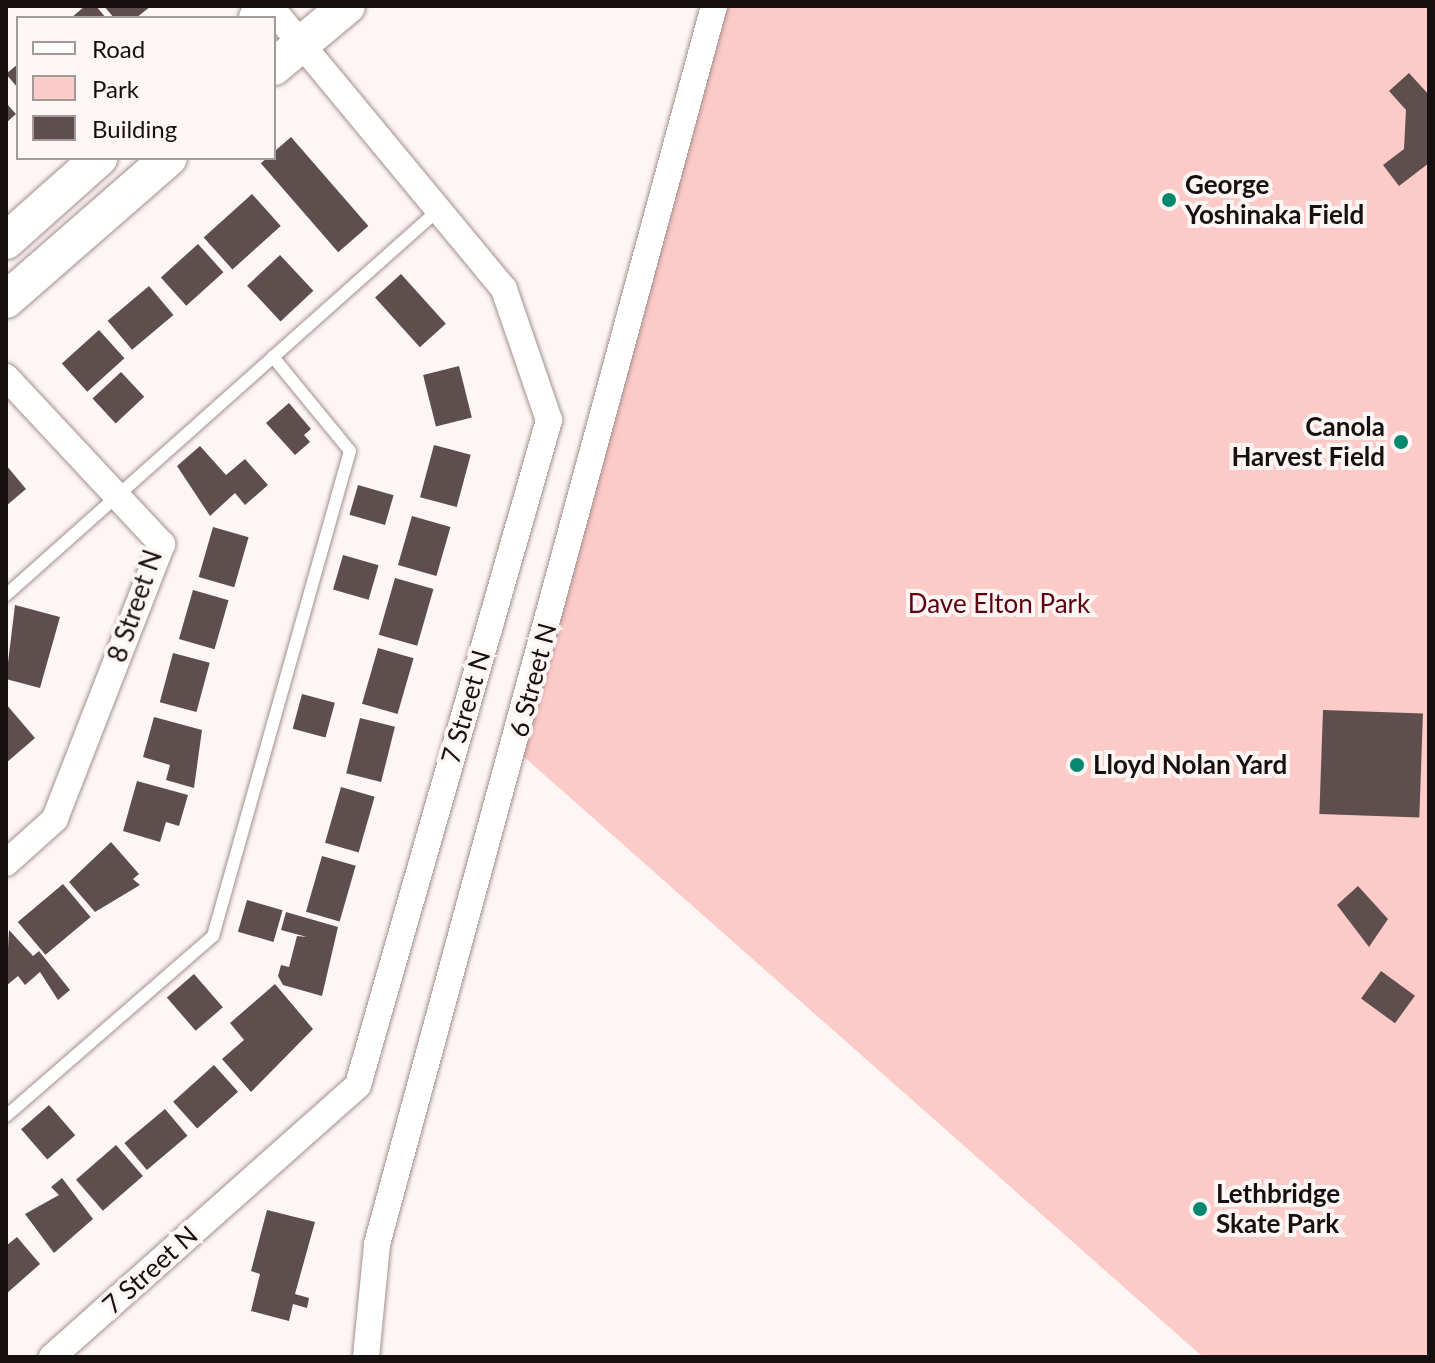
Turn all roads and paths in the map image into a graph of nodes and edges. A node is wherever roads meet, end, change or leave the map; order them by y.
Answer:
1 (270, 6) edge
2 (347, 6) edge
3 (714, 6) edge
4 (303, 44) junction
5 (276, 65) edge
6 (97, 160) edge
7 (167, 160) edge
8 (437, 211) junction
9 (6, 241) edge
10 (6, 300) edge
11 (273, 357) junction
12 (6, 377) edge
13 (119, 496) junction
14 (6, 595) edge
15 (6, 863) edge
16 (6, 1116) edge
17 (52, 1357) edge
18 (366, 1357) edge

1 - 4 street, 7 Street N
2 - 4 main road
3 - 18 street, 6 Street N
4 - 5 main road
4 - 8 street, 7 Street N
6 - 9 main road
7 - 10 main road
8 - 11 lane
8 - 17 street, 7 Street N
11 - 13 lane
11 - 16 lane
12 - 13 street, 8 Street N
13 - 14 lane
13 - 15 street, 8 Street N

